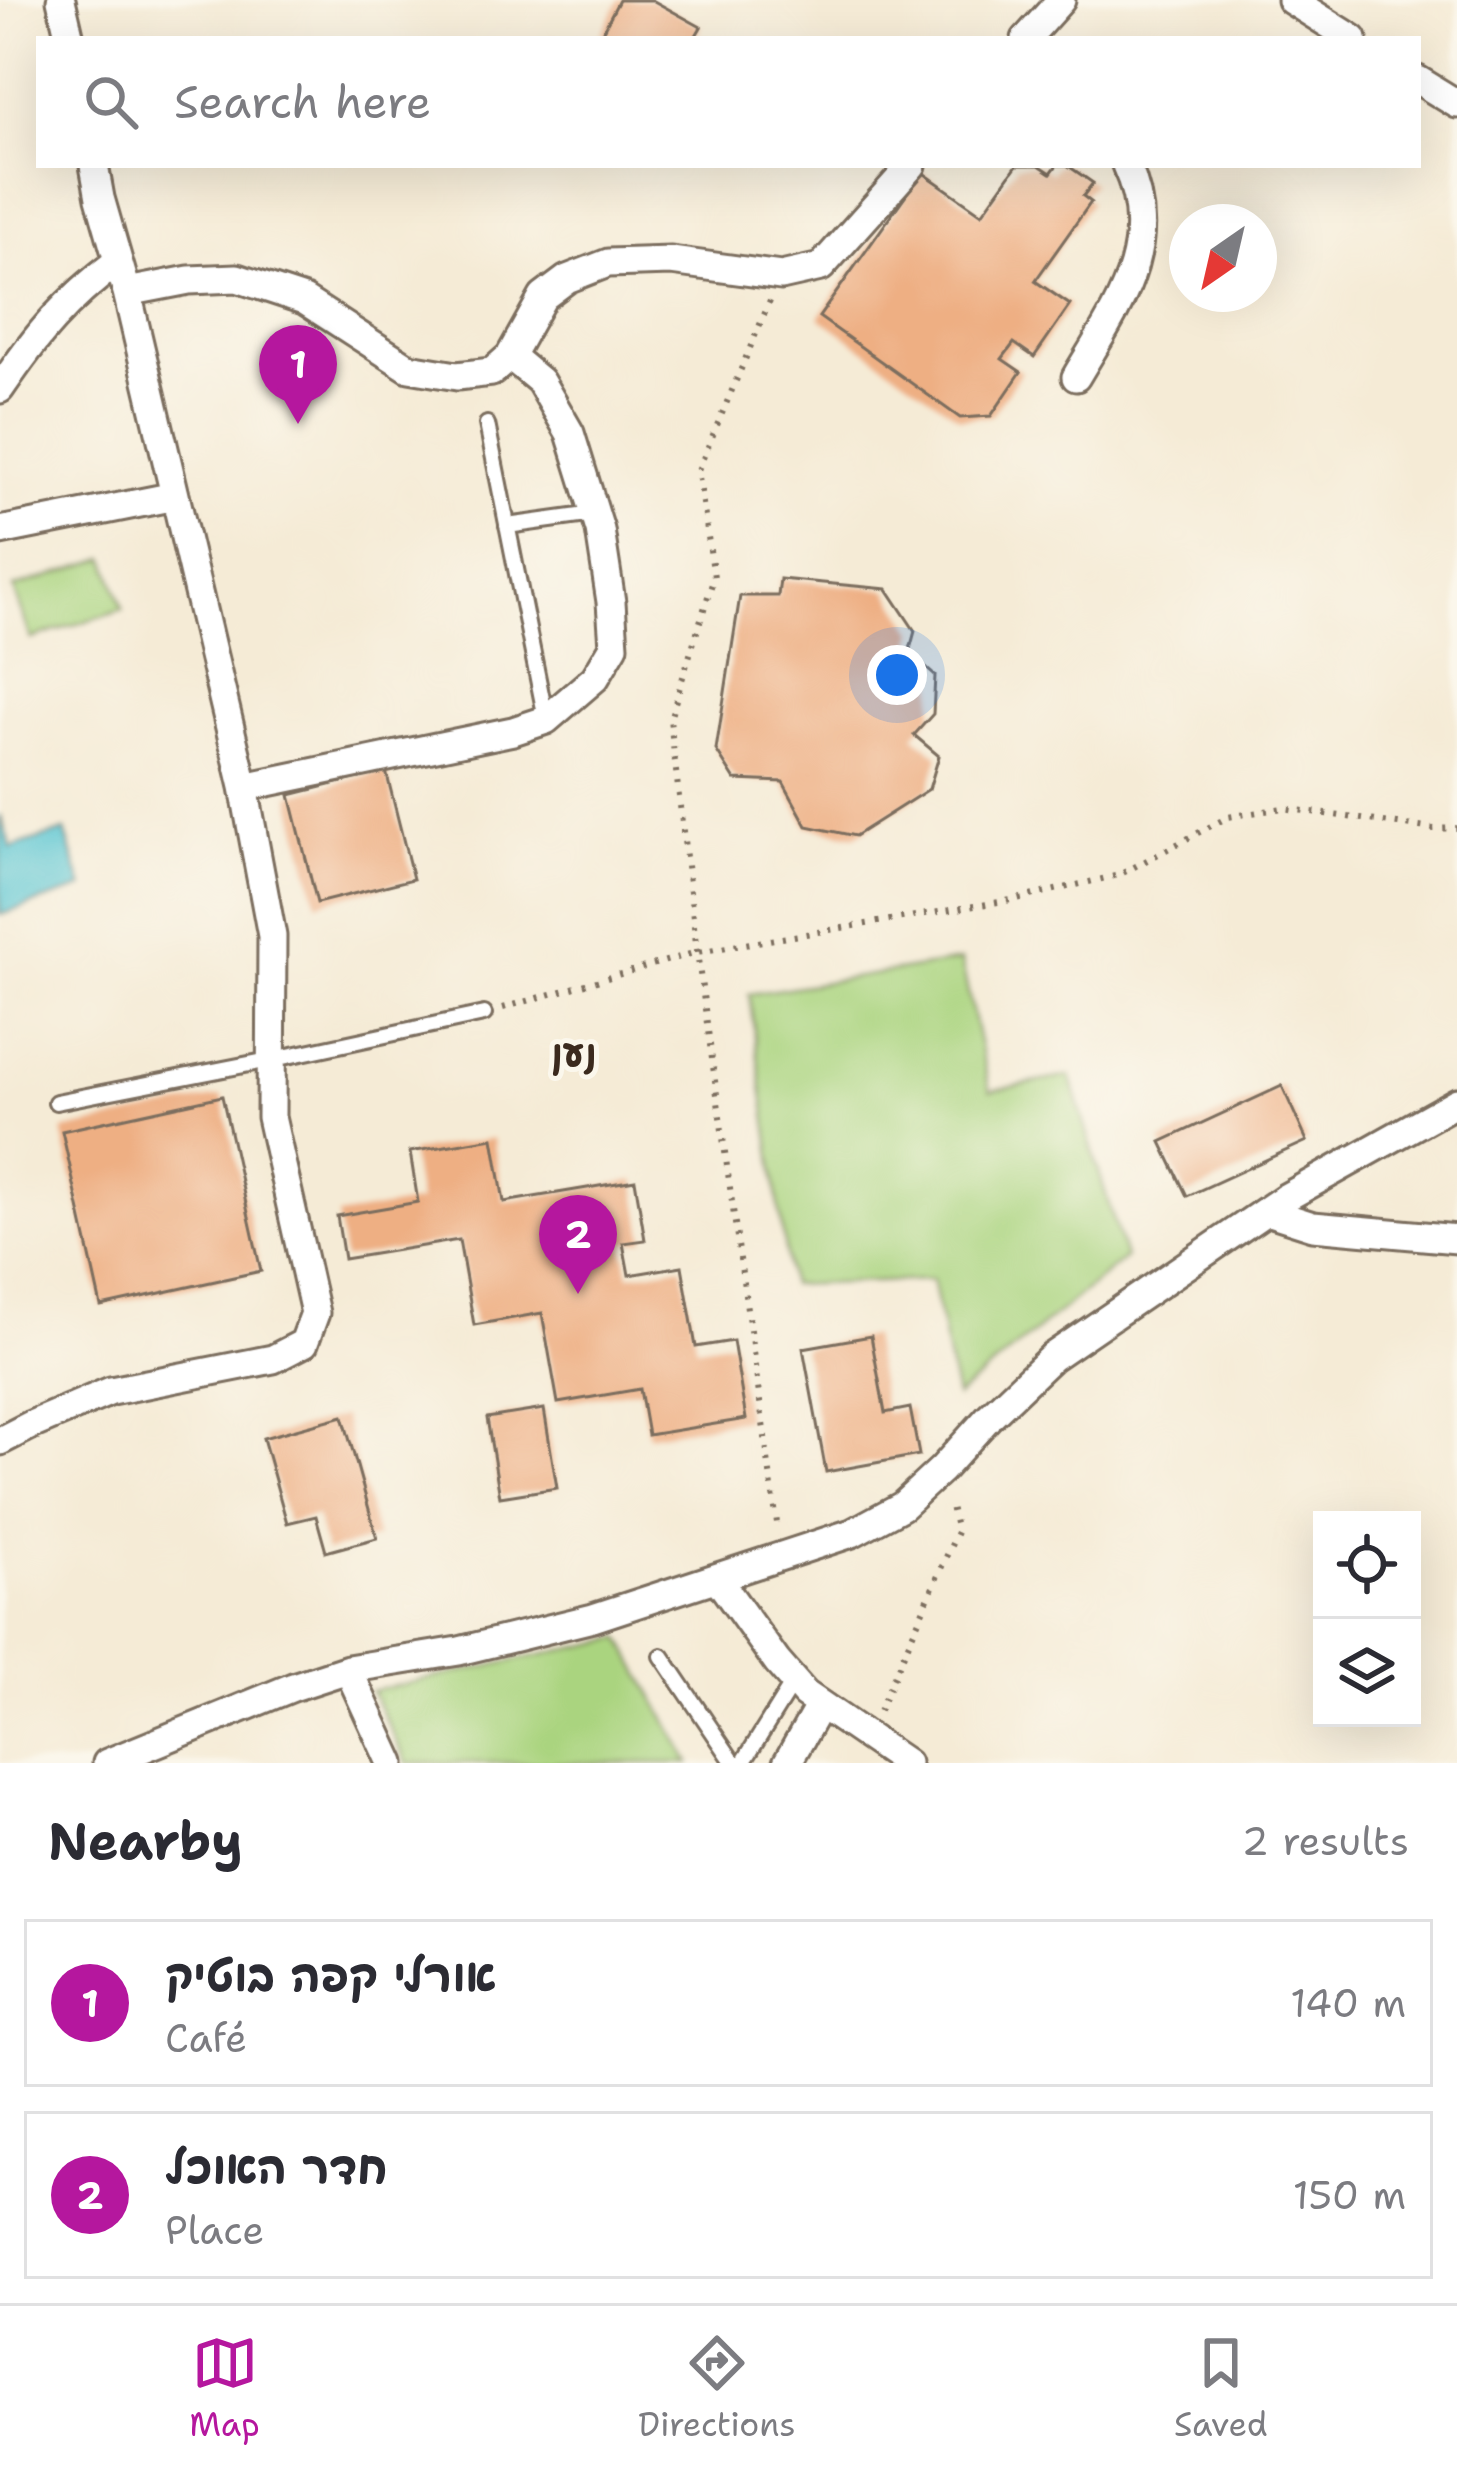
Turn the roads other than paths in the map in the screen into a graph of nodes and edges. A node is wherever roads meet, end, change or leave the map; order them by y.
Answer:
1 (62, 0) edge
2 (1061, 0) edge
3 (1291, 0) edge
4 (69, 36) edge
5 (1032, 36) edge
6 (1348, 36) edge
7 (1421, 82) edge
8 (1457, 104) edge
9 (95, 168) edge
10 (910, 168) edge
11 (1127, 168) edge
12 (118, 261) junction
13 (127, 292) junction
14 (510, 356) junction
15 (1076, 377) dead end
16 (0, 389) edge
17 (488, 424) dead end
18 (175, 496) junction
19 (594, 514) junction
20 (507, 526) junction
21 (0, 531) edge
22 (546, 720) junction
23 (244, 787) junction
24 (484, 1014) road end
25 (269, 1060) junction
26 (56, 1102) dead end
27 (1457, 1102) edge
28 (1266, 1211) junction
29 (1457, 1239) edge
30 (0, 1441) edge
31 (717, 1578) junction
32 (662, 1656) dead end
33 (348, 1670) junction
34 (794, 1681) junction
35 (820, 1705) junction
36 (107, 1763) edge
37 (391, 1763) edge
38 (734, 1763) edge
39 (743, 1763) edge
40 (787, 1763) edge
41 (905, 1763) edge

1 - 4 street
2 - 5 street
3 - 6 street
7 - 8 street
9 - 12 street
10 - 14 street
11 - 15 street
12 - 13 street
12 - 16 street
13 - 14 street
13 - 18 street
14 - 19 street
17 - 20 lane
18 - 21 street
18 - 23 street
19 - 20 lane
19 - 22 street
20 - 22 lane
22 - 23 street
23 - 25 street
24 - 25 lane
25 - 26 lane
25 - 30 street
27 - 28 street
28 - 29 street
28 - 31 street
31 - 33 street
31 - 34 street
32 - 38 lane
33 - 36 street
33 - 37 street
34 - 35 street
34 - 39 lane
35 - 40 street
35 - 41 street

